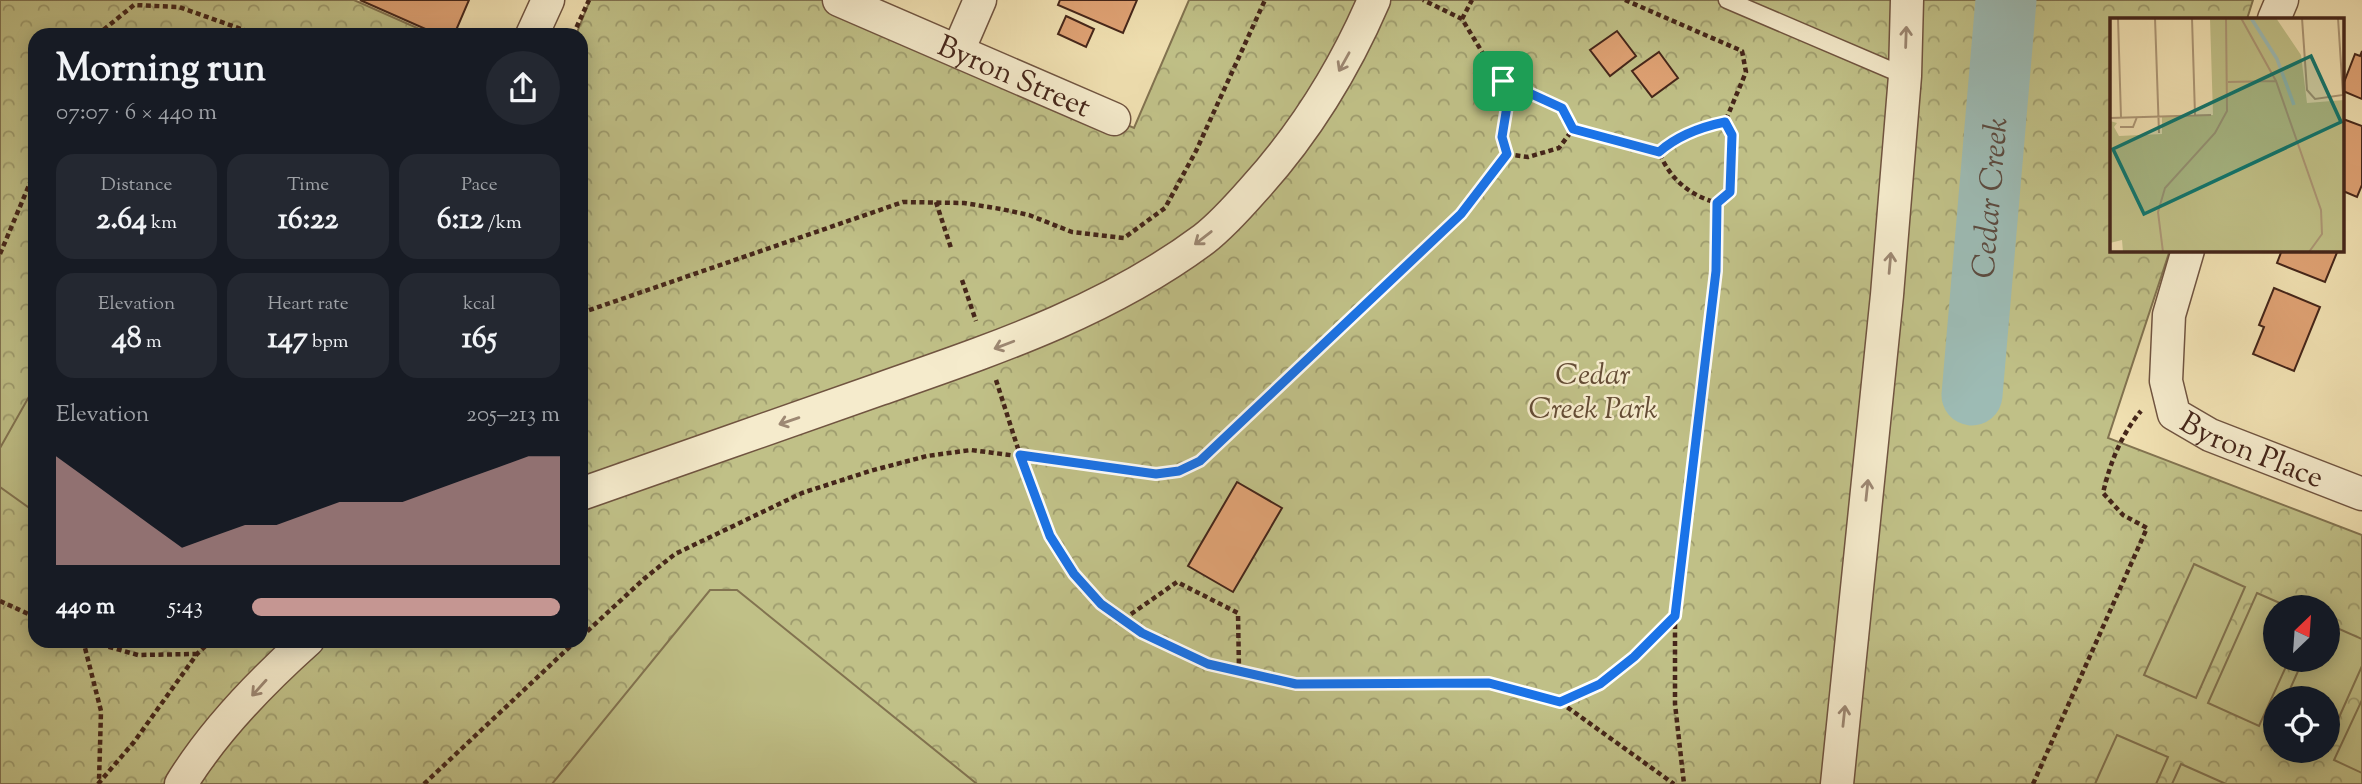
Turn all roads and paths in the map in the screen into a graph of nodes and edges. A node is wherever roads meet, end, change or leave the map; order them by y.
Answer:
1 (548, 0) edge
2 (589, 0) edge
3 (839, 0) edge
4 (980, 0) edge
5 (1265, 0) edge
6 (1374, 0) edge
7 (1423, 0) edge
8 (1472, 0) edge
9 (1625, 0) edge
10 (1727, 0) edge
11 (1907, 0) edge
12 (2281, 0) edge
13 (2274, 18) edge
14 (1462, 19) junction
15 (106, 28) edge
16 (238, 28) edge
17 (535, 28) edge
18 (576, 28) edge
19 (958, 51) junction
20 (1905, 76) junction
21 (1503, 81) junction
22 (1114, 119) dead end
23 (1725, 122) junction
24 (1573, 129) junction
25 (1659, 152) junction
26 (1507, 154) junction
27 (28, 188) edge
28 (936, 202) junction
29 (1717, 203) junction
30 (951, 248) dead end
31 (2187, 252) edge
32 (0, 254) edge
33 (962, 280) dead end
34 (588, 311) edge
35 (980, 331) dead end
36 (994, 373) dead end
37 (2166, 381) junction
38 (1020, 455) junction
39 (588, 492) edge
40 (2362, 494) edge
41 (0, 601) edge
42 (28, 614) edge
43 (1675, 616) junction
44 (1124, 618) junction
45 (588, 631) edge
46 (86, 648) edge
47 (115, 648) edge
48 (203, 648) edge
49 (299, 648) edge
50 (569, 648) edge
51 (197, 654) junction
52 (1239, 670) junction
53 (1560, 702) junction
54 (98, 782) edge
55 (181, 784) edge
56 (424, 784) edge
57 (1674, 784) edge
58 (1684, 784) edge
59 (1837, 784) edge
60 (2033, 784) edge

1 - 17 street
2 - 18 path
3 - 19 street, Byron Street
4 - 19 street
5 - 28 path
6 -> 39 street
7 - 14 path
8 - 14 path
9 - 23 path
10 - 20 lane
20 -> 11 street
12 - 13 street
14 - 21 path
15 - 16 path
19 - 22 street, Byron Street
59 -> 20 street
21 - 24 path
21 - 26 path
23 - 25 path
23 - 29 path
24 - 25 path
24 - 26 path
25 - 29 path
26 - 38 path
27 - 32 path
28 - 30 path
28 - 34 path
29 - 43 path
31 - 37 street, Byron Place
33 - 35 path
36 - 38 path
37 - 40 street, Byron Place
37 - 60 path
38 - 44 path
38 - 45 path
41 - 42 path
43 - 53 path
43 - 58 path
44 - 52 path
44 - 52 path
46 - 54 path
47 - 51 path
48 - 51 path
49 -> 55 street
50 - 56 path
51 - 54 path
52 - 53 path
53 - 57 path

